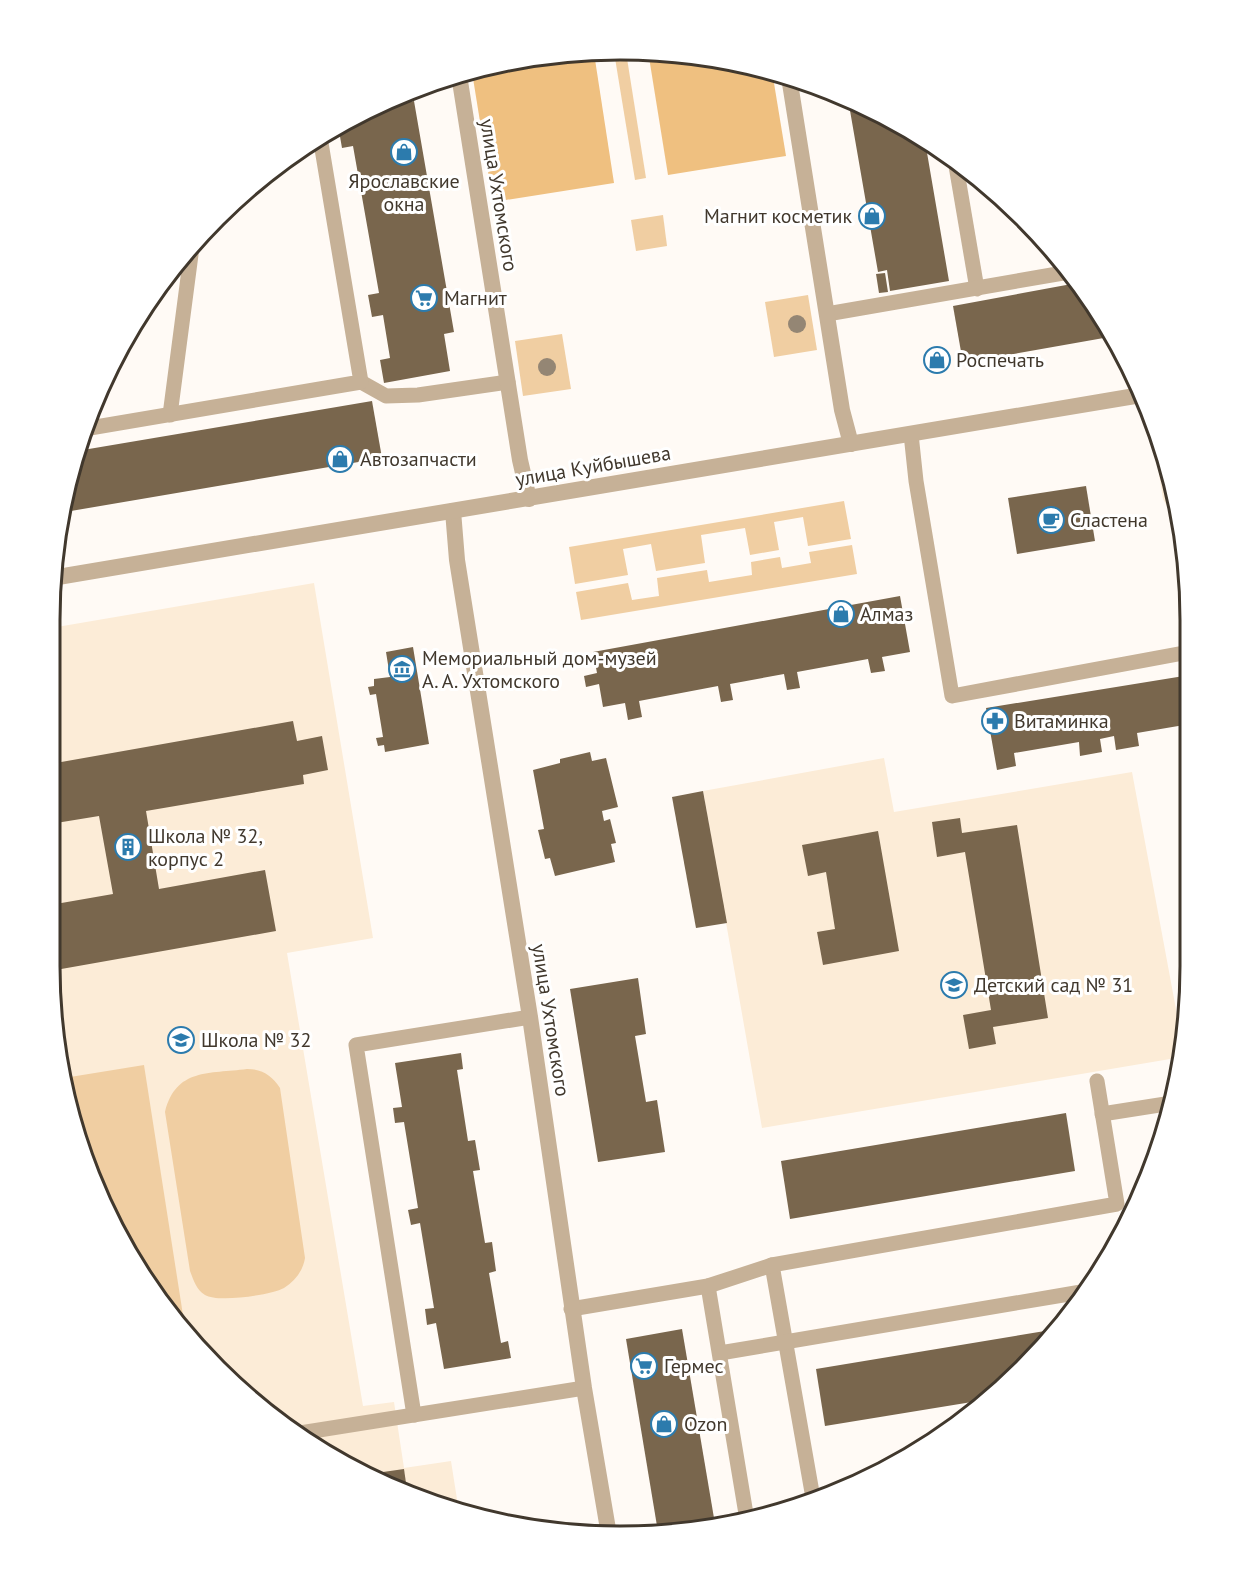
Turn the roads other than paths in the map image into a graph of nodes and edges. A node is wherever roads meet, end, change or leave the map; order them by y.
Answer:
1 (460, 84) edge
2 (791, 87) edge
3 (322, 146) edge
4 (957, 173) edge
5 (190, 262) edge
6 (1060, 274) edge
7 (977, 289) junction
8 (827, 314) junction
9 (361, 382) junction
10 (508, 382) junction
11 (1133, 396) edge
12 (170, 415) junction
13 (95, 427) edge
14 (911, 434) junction
15 (851, 444) junction
16 (529, 499) junction
17 (453, 511) junction
18 (62, 576) edge
19 (1180, 654) edge
20 (530, 1017) junction
21 (1097, 1082) dead end
22 (1162, 1105) edge
23 (1102, 1114) junction
24 (772, 1265) junction
25 (708, 1286) junction
26 (1074, 1293) edge
27 (572, 1309) junction
28 (787, 1341) junction
29 (720, 1353) junction
30 (584, 1388) junction
31 (414, 1415) junction
32 (309, 1432) edge
33 (812, 1491) edge
34 (746, 1511) edge
35 (607, 1526) edge

1 - 10 street, улица Ухтомского
2 - 8 street
3 - 9 lane
4 - 7 lane
5 - 12 lane
6 - 7 lane
7 - 8 lane
8 - 15 street
9 - 10 lane
9 - 12 lane
10 - 16 street, улица Ухтомского
11 - 14 street, улица Куйбышева
12 - 13 lane
14 - 15 street, улица Куйбышева
14 - 19 lane
15 - 16 street, улица Куйбышева
16 - 17 street, улица Куйбышева
17 - 18 street, улица Куйбышева
17 - 20 street, улица Ухтомского
20 - 27 street, улица Ухтомского
20 - 31 lane
21 - 23 lane
22 - 23 lane
23 - 24 lane
24 - 25 lane
24 - 28 lane
25 - 27 lane
25 - 29 lane
26 - 28 lane
27 - 30 street, улица Ухтомского
28 - 29 lane
28 - 33 lane
29 - 34 lane
30 - 31 lane
30 - 35 street, улица Ухтомского
31 - 32 lane

